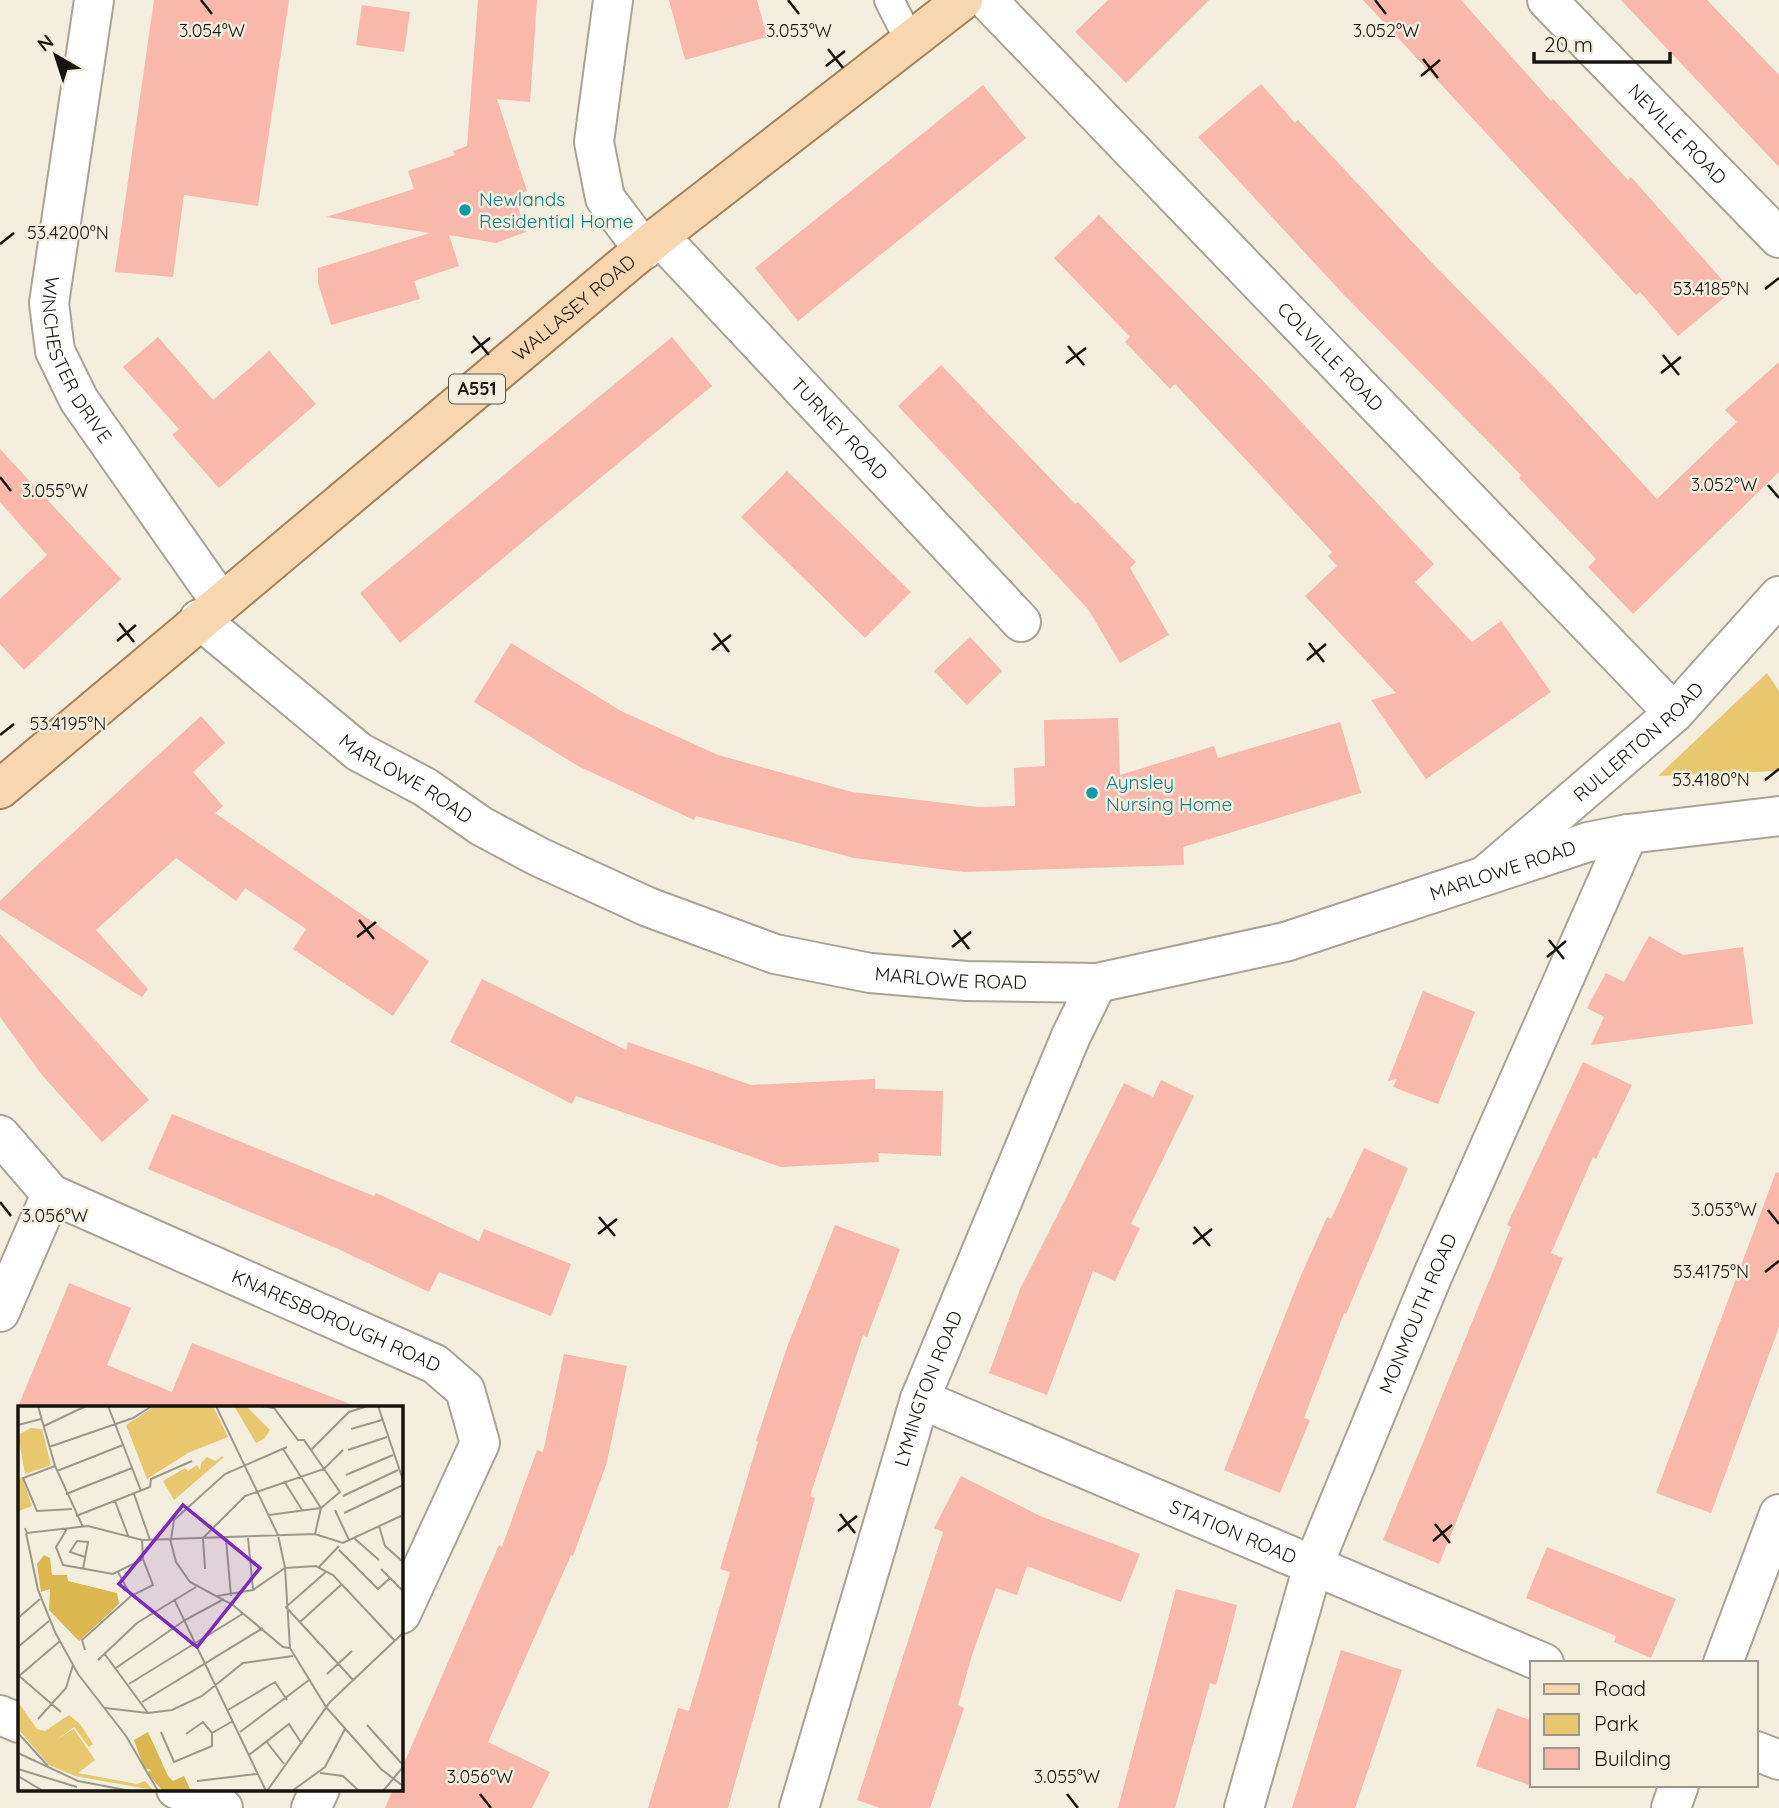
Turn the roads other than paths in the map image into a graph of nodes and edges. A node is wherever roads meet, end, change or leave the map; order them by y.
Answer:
1 (94, 0) edge
2 (613, 0) edge
3 (888, 0) edge
4 (963, 0) edge
5 (986, 0) edge
6 (1547, 0) edge
7 (910, 41) junction
8 (1779, 238) edge
9 (652, 243) junction
10 (1779, 596) edge
11 (210, 610) junction
12 (1021, 622) dead end
13 (1674, 713) junction
14 (0, 789) edge
15 (1779, 817) edge
16 (1628, 834) junction
17 (1487, 874) junction
18 (1097, 983) junction
19 (0, 1135) edge
20 (51, 1194) junction
21 (0, 1312) edge
22 (920, 1399) junction
23 (1779, 1514) edge
24 (1313, 1566) junction
25 (402, 1612) edge
26 (1539, 1661) edge
27 (1724, 1661) edge
28 (0, 1715) edge
29 (18, 1723) edge
30 (1758, 1752) edge
31 (1779, 1760) edge
32 (1678, 1787) edge
33 (179, 1790) edge
34 (320, 1790) edge
35 (223, 1808) edge
36 (311, 1808) edge
37 (799, 1808) edge
38 (1244, 1808) edge
39 (1671, 1808) edge

1 - 11 street, WINCHESTER DRIVE
2 - 9 street, TURNEY ROAD
3 - 7 lane
4 - 7 main road, WALLASEY ROAD / A551
5 - 13 street, COLVILLE ROAD
6 - 8 street, NEVILLE ROAD
7 - 9 main road, WALLASEY ROAD / A551
9 - 11 main road, WALLASEY ROAD / A551
9 - 12 street, TURNEY ROAD
10 - 13 street, RULLERTON ROAD
11 - 14 main road, WALLASEY ROAD / A551
11 - 18 street, MARLOWE ROAD
13 - 17 street, RULLERTON ROAD
15 - 16 street, MARLOWE ROAD
16 - 17 street, MARLOWE ROAD
16 - 24 street, MONMOUTH ROAD
17 - 18 street, MARLOWE ROAD
18 - 22 street, LYMINGTON ROAD
19 - 20 street, KNARESBOROUGH ROAD
20 - 21 street
20 - 25 street, KNARESBOROUGH ROAD
22 - 24 street, STATION ROAD
22 - 37 street, LYMINGTON ROAD
23 - 27 street
24 - 26 street, STATION ROAD
24 - 38 street, MONMOUTH ROAD
28 - 29 street
30 - 31 street
32 - 39 street
33 - 35 street
34 - 36 street

